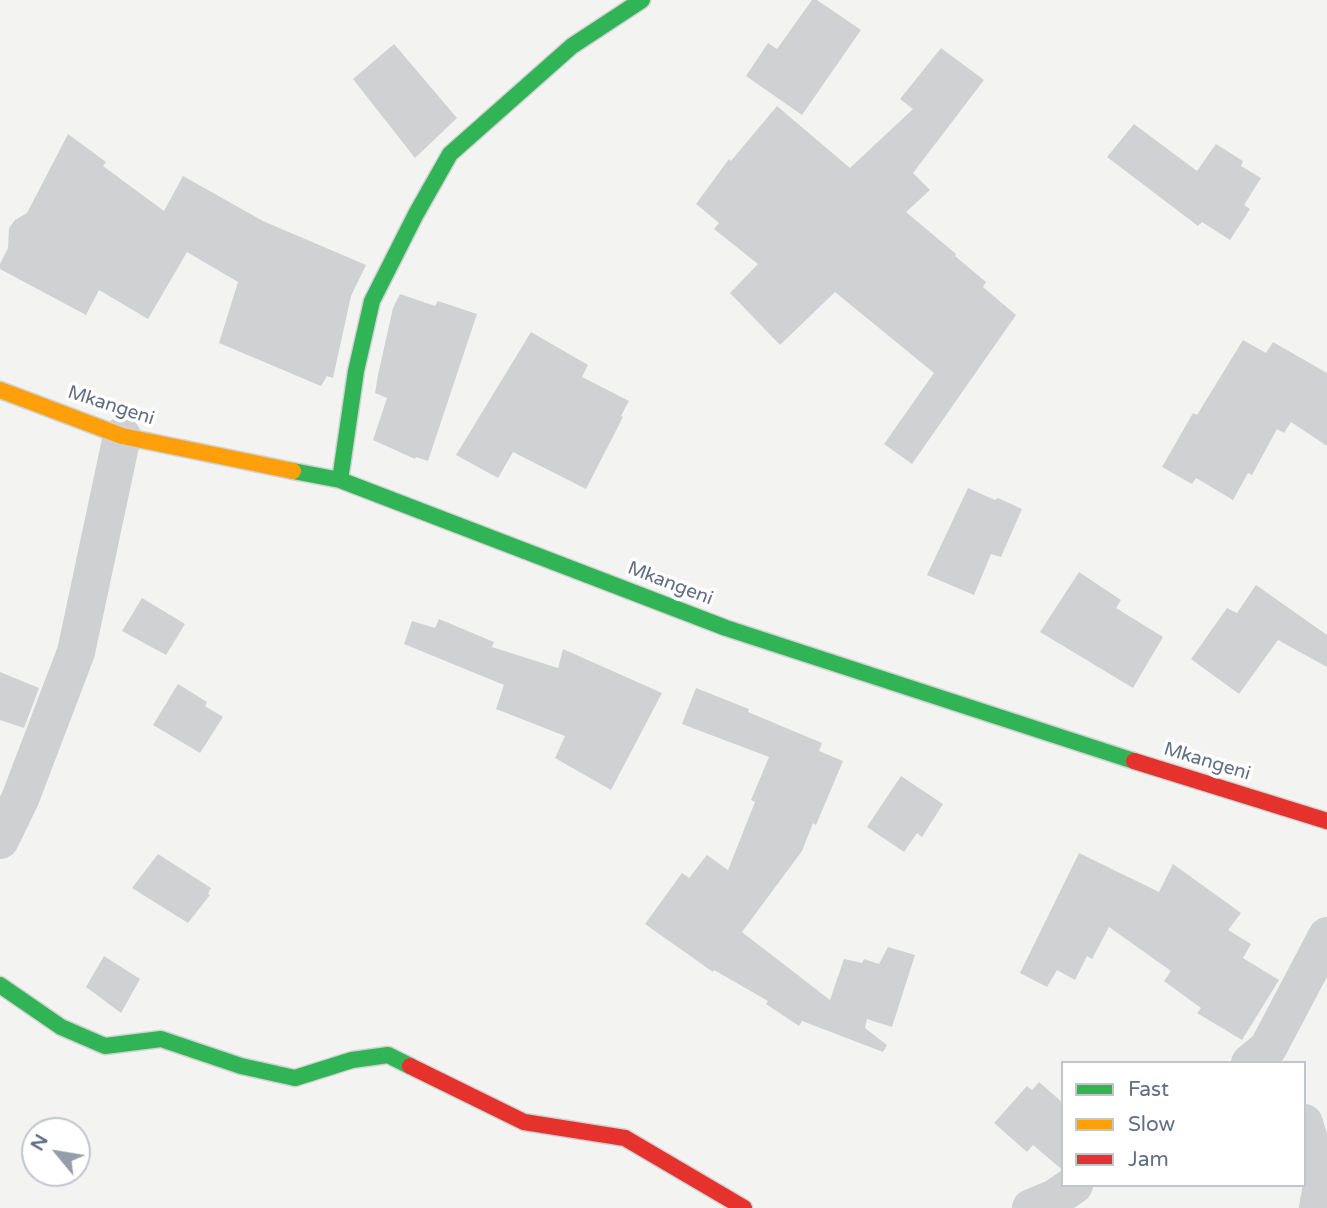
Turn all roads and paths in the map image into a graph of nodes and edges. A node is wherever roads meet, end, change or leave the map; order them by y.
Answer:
1 (642, 0) edge
2 (0, 390) edge
3 (122, 436) junction
4 (340, 480) junction
5 (1327, 821) edge
6 (0, 840) edge
7 (1327, 936) edge
8 (0, 985) edge
9 (1266, 1058) edge
10 (1306, 1130) edge
11 (1071, 1187) edge
12 (744, 1208) edge
13 (1031, 1208) edge
14 (1318, 1208) edge

1 - 4 street
2 - 3 street, Mkangeni
3 - 4 street, Mkangeni
3 - 6 street
4 - 5 street, Mkangeni
7 - 9 street
8 - 12 street
10 - 14 street
11 - 13 street

